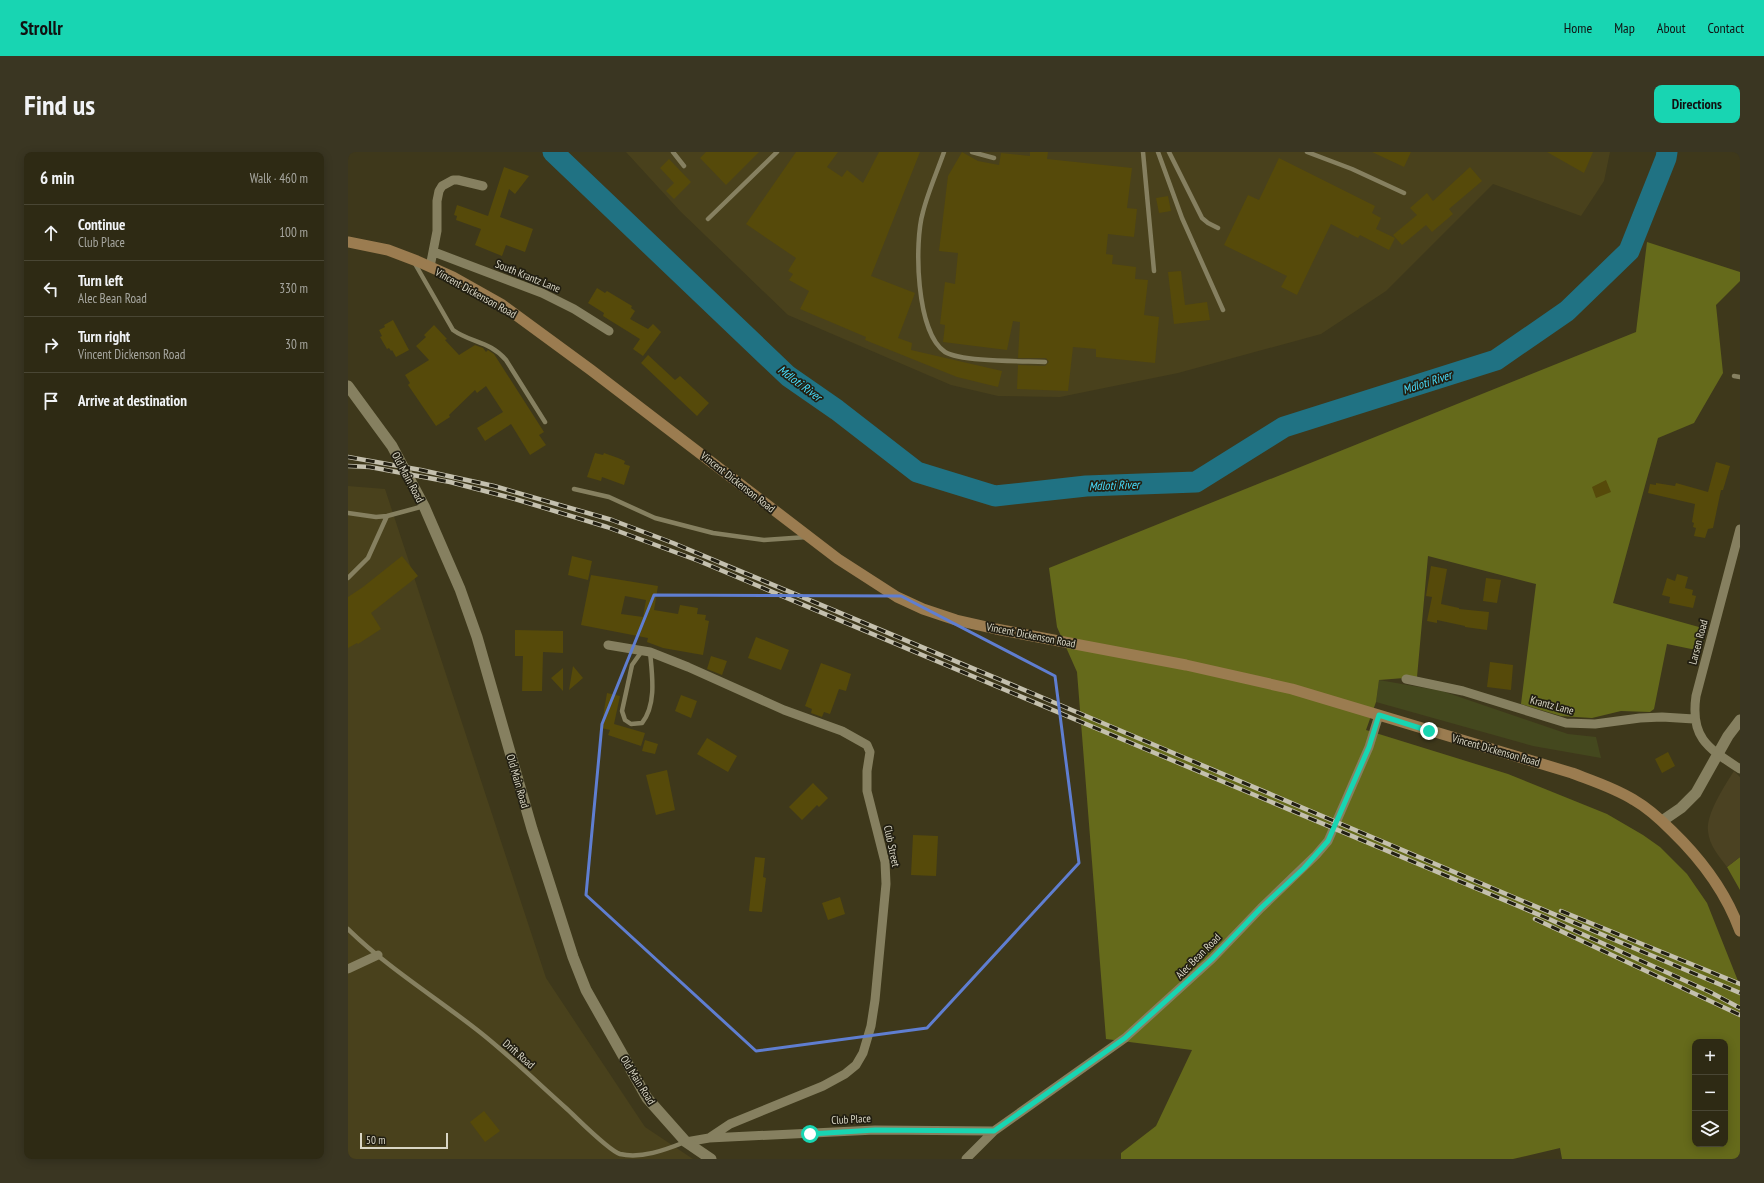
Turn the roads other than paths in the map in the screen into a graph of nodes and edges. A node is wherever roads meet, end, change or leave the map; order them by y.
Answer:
1 (673, 152) edge
2 (777, 152) edge
3 (944, 152) edge
4 (972, 152) edge
5 (1143, 152) edge
6 (1158, 152) edge
7 (1170, 152) edge
8 (1307, 152) edge
9 (994, 158) dead end
10 (684, 166) dead end
11 (484, 186) dead end
12 (1404, 193) dead end
13 (708, 219) dead end
14 (1218, 228) dead end
15 (348, 242) edge
16 (434, 252) junction
17 (412, 259) junction
18 (430, 267) junction
19 (1154, 271) dead end
20 (1224, 310) dead end
21 (609, 331) dead end
22 (1045, 362) dead end
23 (1734, 376) dead end
24 (1740, 377) edge
25 (348, 386) edge
26 (545, 422) dead end
27 (574, 489) dead end
28 (424, 506) junction
29 (348, 513) edge
30 (387, 516) junction
31 (1740, 529) edge
32 (808, 536) junction
33 (1736, 561) edge
34 (348, 578) edge
35 (608, 645) dead end
36 (646, 651) junction
37 (1406, 679) dead end
38 (1379, 715) junction
39 (1694, 719) junction
40 (1740, 720) edge
41 (1718, 754) junction
42 (1740, 769) edge
43 (1662, 821) junction
44 (348, 929) edge
45 (1740, 931) edge
46 (378, 955) junction
47 (348, 969) edge
48 (994, 1131) junction
49 (709, 1138) junction
50 (686, 1142) junction
51 (619, 1153) junction
52 (619, 1159) edge
53 (711, 1159) edge
54 (966, 1159) edge

1 - 10 lane
2 - 13 lane
3 - 22 lane
4 - 9 lane
5 - 19 lane
6 - 20 lane
7 - 14 lane
8 - 12 lane
11 - 16 street
15 - 17 main road, Vincent Dickenson Road
16 - 18 street
16 - 21 street, South Krantz Lane
17 - 18 main road, Vincent Dickenson Road
17 - 26 lane
18 - 32 main road, Vincent Dickenson Road
23 - 24 lane
25 - 28 street, Old Main Road
27 - 32 lane
28 - 30 lane
28 - 50 street, Old Main Road
29 - 30 lane
30 - 34 lane
31 - 33 street, Larsen Road
32 - 38 main road, Vincent Dickenson Road
33 - 39 street, Larsen Road
35 - 36 street, Club Street
36 - 36 lane
36 - 49 street, Club Street
37 - 39 street, Krantz Lane
38 - 43 main road, Vincent Dickenson Road
38 - 48 street, Alec Bean Road
39 - 41 street, Larsen Road
40 - 41 street
41 - 42 street, Larsen Road
41 - 43 street
43 - 45 main road, Vincent Dickenson Road
44 - 46 lane, Drift Road
46 - 47 street
46 - 51 lane, Drift Road
48 - 49 street, Club Place
48 - 54 street, Alec Bean Road
49 - 50 street, Club Place
50 - 51 lane, Drift Road
50 - 53 street, Old Main Road
51 - 52 lane

